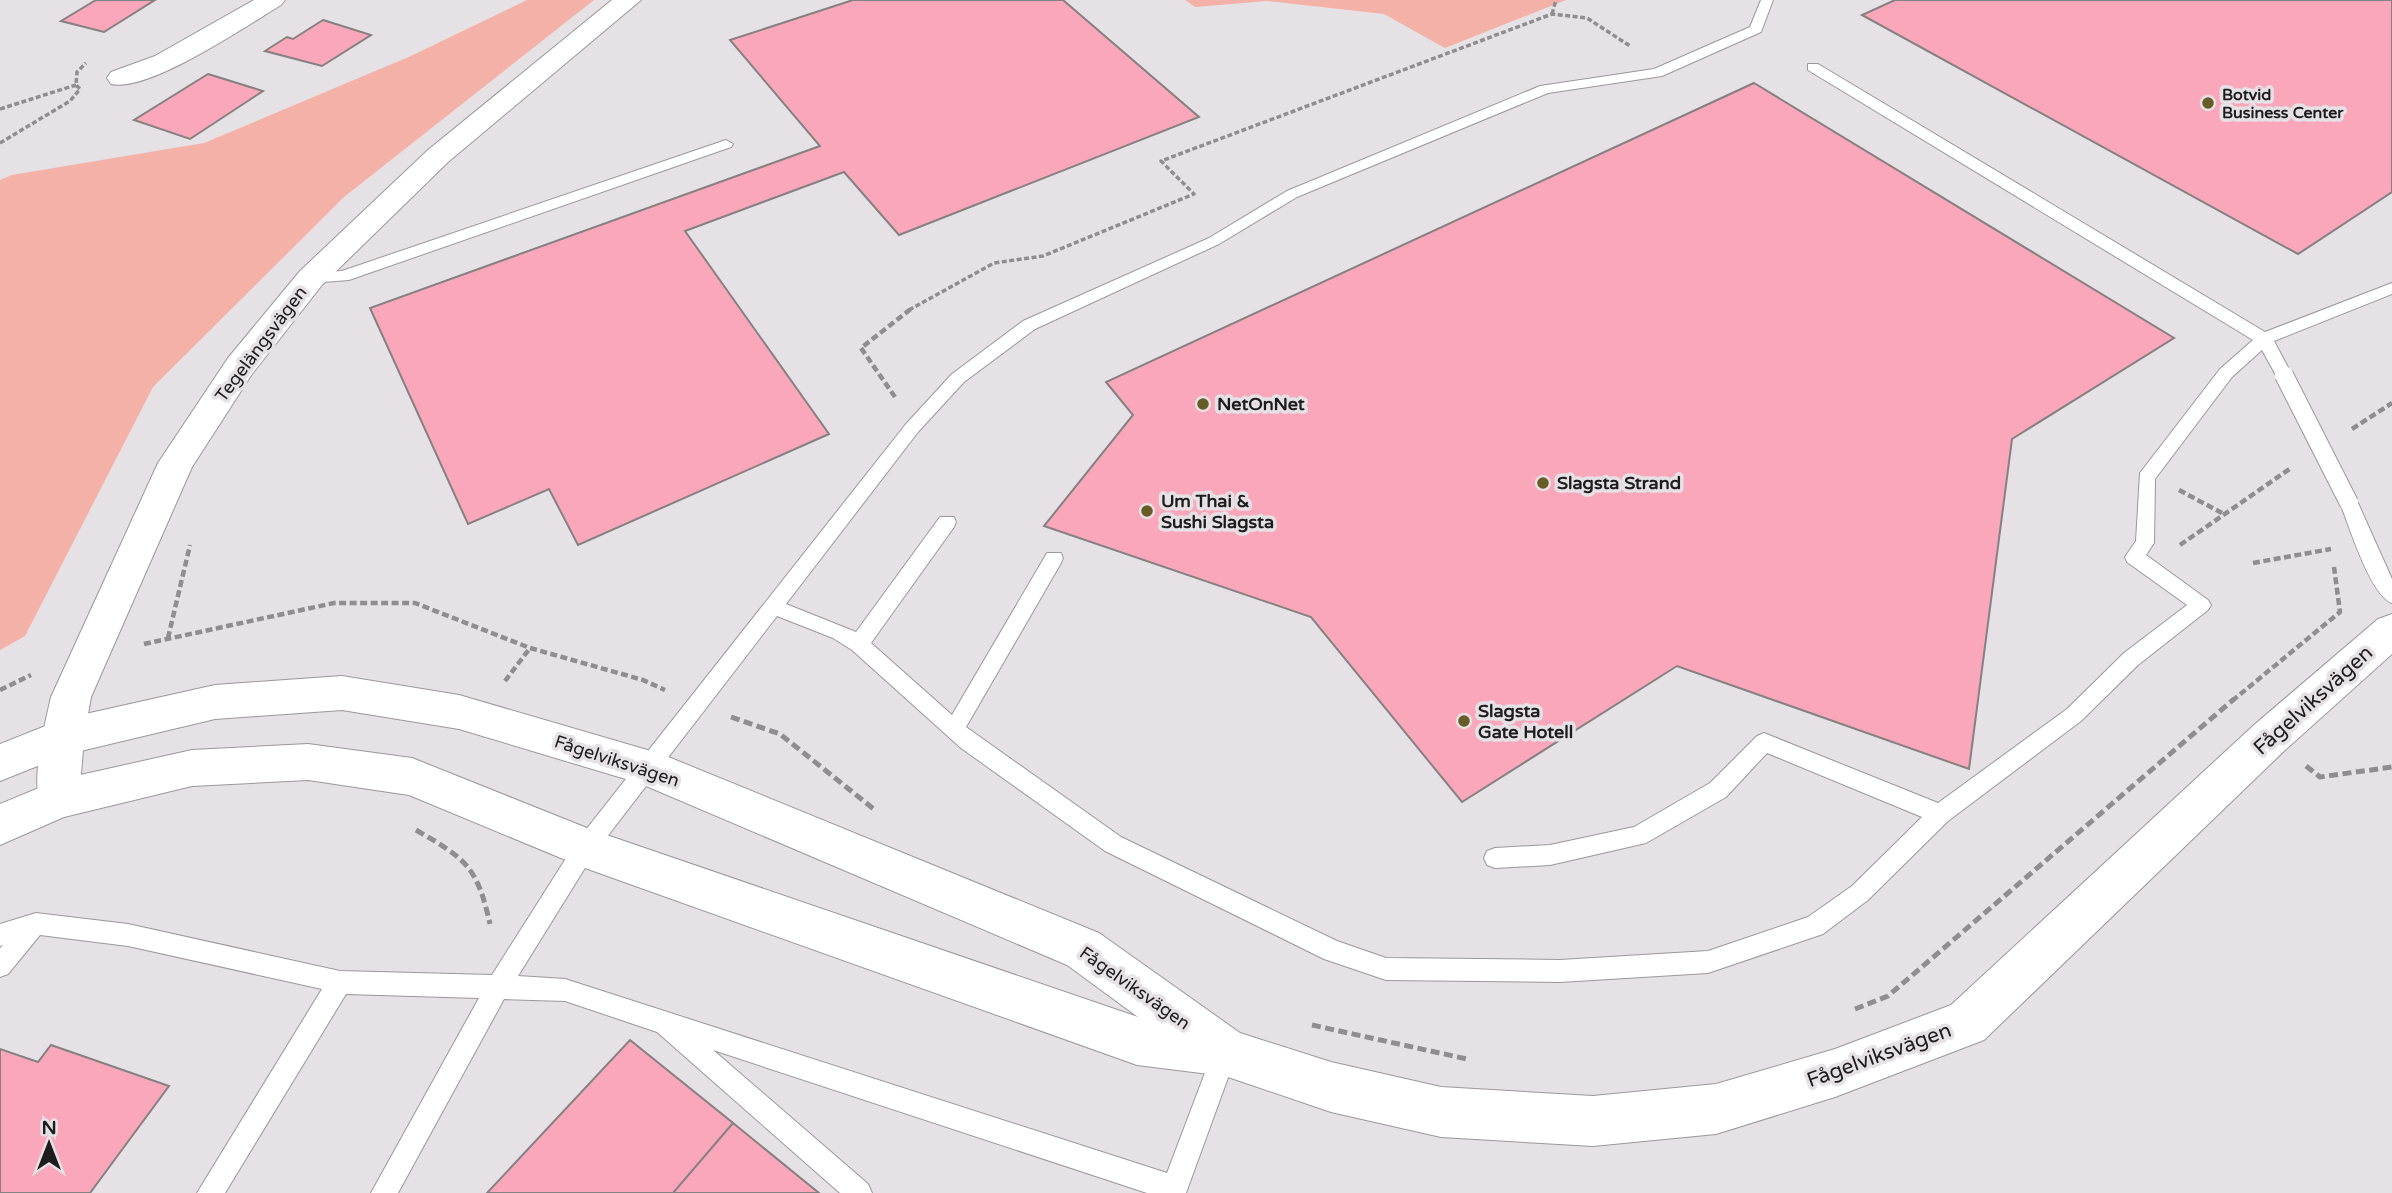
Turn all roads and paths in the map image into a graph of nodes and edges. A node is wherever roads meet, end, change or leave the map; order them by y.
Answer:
1 (272, 0) edge
2 (628, 0) edge
3 (1556, 0) edge
4 (1767, 0) edge
5 (1552, 14) junction
6 (1813, 67) dead end
7 (1665, 69) junction
8 (121, 78) dead end
9 (76, 85) dead end
10 (0, 109) edge
11 (726, 144) dead end
12 (311, 278) junction
13 (2392, 288) edge
14 (2264, 339) junction
15 (919, 423) junction
16 (2174, 487) dead end
17 (2222, 513) dead end
18 (947, 522) dead end
19 (2361, 528) junction
20 (2200, 530) dead end
21 (2175, 548) dead end
22 (2331, 549) junction
23 (1054, 558) dead end
24 (2253, 563) dead end
25 (2392, 595) edge
26 (773, 607) junction
27 (2392, 630) edge
28 (859, 644) junction
29 (88, 659) junction
30 (0, 690) edge
31 (694, 704) junction
32 (955, 728) junction
33 (63, 737) junction
34 (0, 764) edge
35 (646, 767) junction
36 (58, 799) junction
37 (878, 813) dead end
38 (1940, 814) junction
39 (0, 825) edge
40 (585, 848) junction
41 (1495, 858) dead end
42 (36, 924) junction
43 (0, 935) edge
44 (0, 966) edge
45 (340, 982) junction
46 (498, 987) junction
47 (1849, 1012) dead end
48 (661, 1020) junction
49 (1309, 1024) dead end
50 (1225, 1052) junction
51 (1471, 1060) dead end
52 (1169, 1192) edge
53 (210, 1193) edge
54 (384, 1193) edge
55 (859, 1193) edge

1 - 8 main road
2 - 12 main road, Tegelängsvägen
3 - 5 path
4 - 7 lane
5 - 7 path
5 - 15 path
6 - 14 lane
7 - 15 lane
9 - 10 path
11 - 12 lane
12 - 29 main road, Tegelängsvägen
13 - 14 lane
14 - 19 lane, bridge
14 - 38 lane
15 - 26 lane
16 - 17 path
18 - 28 lane
19 - 22 path
19 - 25 lane
20 - 21 path
22 - 24 path
22 - 47 path
23 - 32 lane
26 - 28 lane
26 - 31 lane
27 - 50 main road, Fågelviksvägen
28 - 32 lane
29 - 30 path
29 - 31 path
29 - 33 main road, Tegelängsvägen
31 - 35 lane
31 - 37 path
32 - 38 lane
33 - 34 main road, Fågelviksvägen
33 - 35 main road, Fågelviksvägen
33 - 36 main road, Tegelängsvägen
35 - 40 lane
35 - 50 main road, Fågelviksvägen
36 - 39 main road, Fågelviksvägen
36 - 40 main road, Fågelviksvägen
38 - 41 lane
40 - 46 lane
40 - 50 main road, Fågelviksvägen
42 - 43 lane
42 - 44 lane
42 - 45 lane
45 - 46 lane
45 - 53 lane
46 - 48 lane
46 - 54 lane
48 - 52 lane
48 - 55 lane
49 - 51 path
50 - 52 lane

